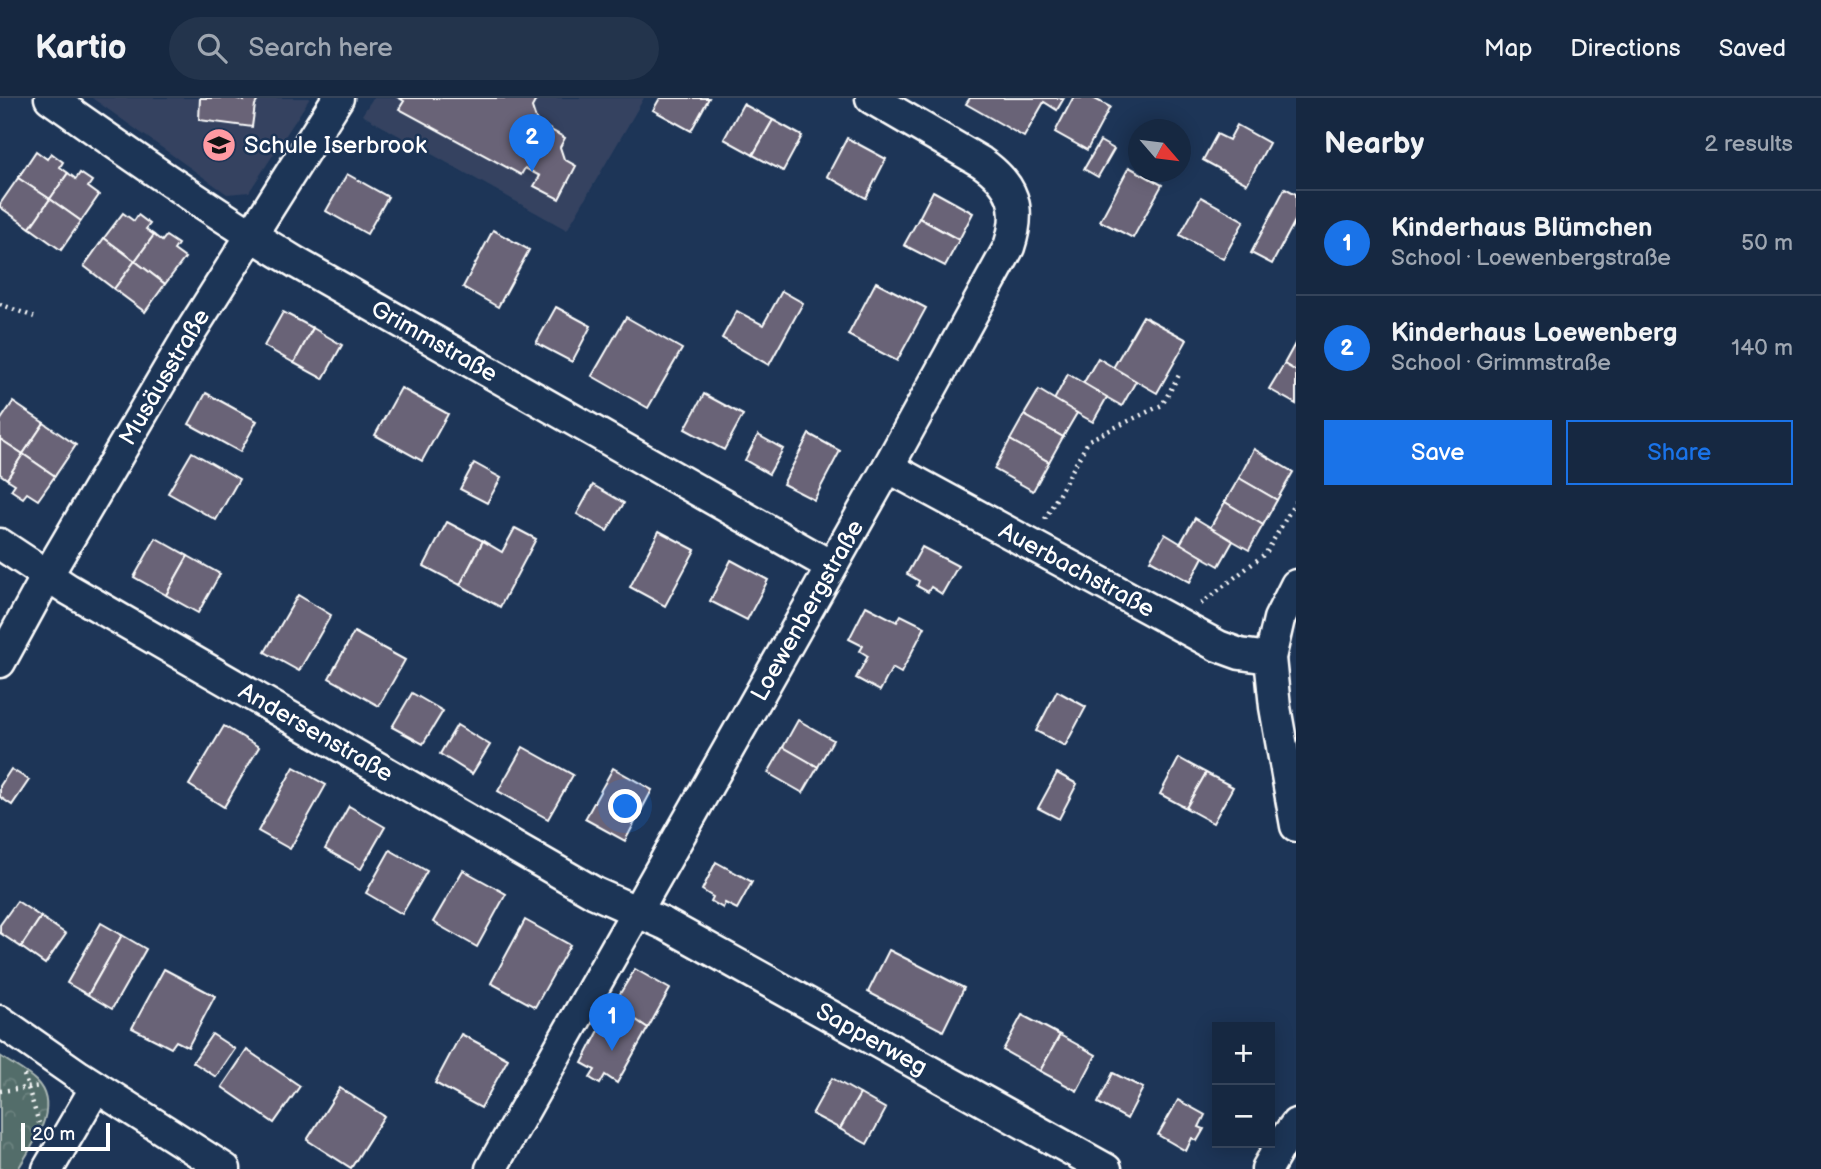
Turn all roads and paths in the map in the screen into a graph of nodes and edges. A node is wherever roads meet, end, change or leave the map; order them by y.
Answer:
1 (50, 98) edge
2 (338, 98) edge
3 (871, 98) edge
4 (251, 235) junction
5 (0, 304) edge
6 (34, 317) dead end
7 (1179, 375) dead end
8 (888, 467) junction
9 (1296, 501) edge
10 (0, 544) edge
11 (1031, 544) junction
12 (831, 566) junction
13 (47, 576) junction
14 (1296, 585) edge
15 (1176, 623) junction
16 (1270, 658) junction
17 (0, 662) edge
18 (1296, 827) edge
19 (637, 912) junction
20 (0, 1021) edge
21 (21, 1068) dead end
22 (42, 1086) dead end
23 (28, 1087) junction
24 (96, 1087) junction
25 (0, 1091) edge
26 (1296, 1124) edge
27 (41, 1131) dead end
28 (48, 1169) edge
29 (225, 1169) edge
30 (491, 1169) edge
31 (1106, 1169) edge
32 (1267, 1169) edge

1 - 4 street, Grimmstraße
2 - 4 street, Musäusstraße
3 - 8 street, Loewenbergstraße
4 - 12 street, Grimmstraße
4 - 13 street, Musäusstraße
5 - 6 path
7 - 11 path
8 - 11 street, Auerbachstraße
8 - 12 street, Loewenbergstraße
9 - 15 path
10 - 13 street, Andersenstraße
11 - 15 street, Auerbachstraße
12 - 19 street, Loewenbergstraße
13 - 17 street, Musäusstraße
13 - 19 street, Andersenstraße
14 - 16 street
15 - 16 street, Auerbachstraße
16 - 18 street
19 - 30 street, Loewenbergstraße
19 - 31 street, Sapperweg
20 - 24 street
21 - 23 path
22 - 23 path
23 - 25 path
23 - 27 path
24 - 28 street
24 - 29 street
26 - 32 street

